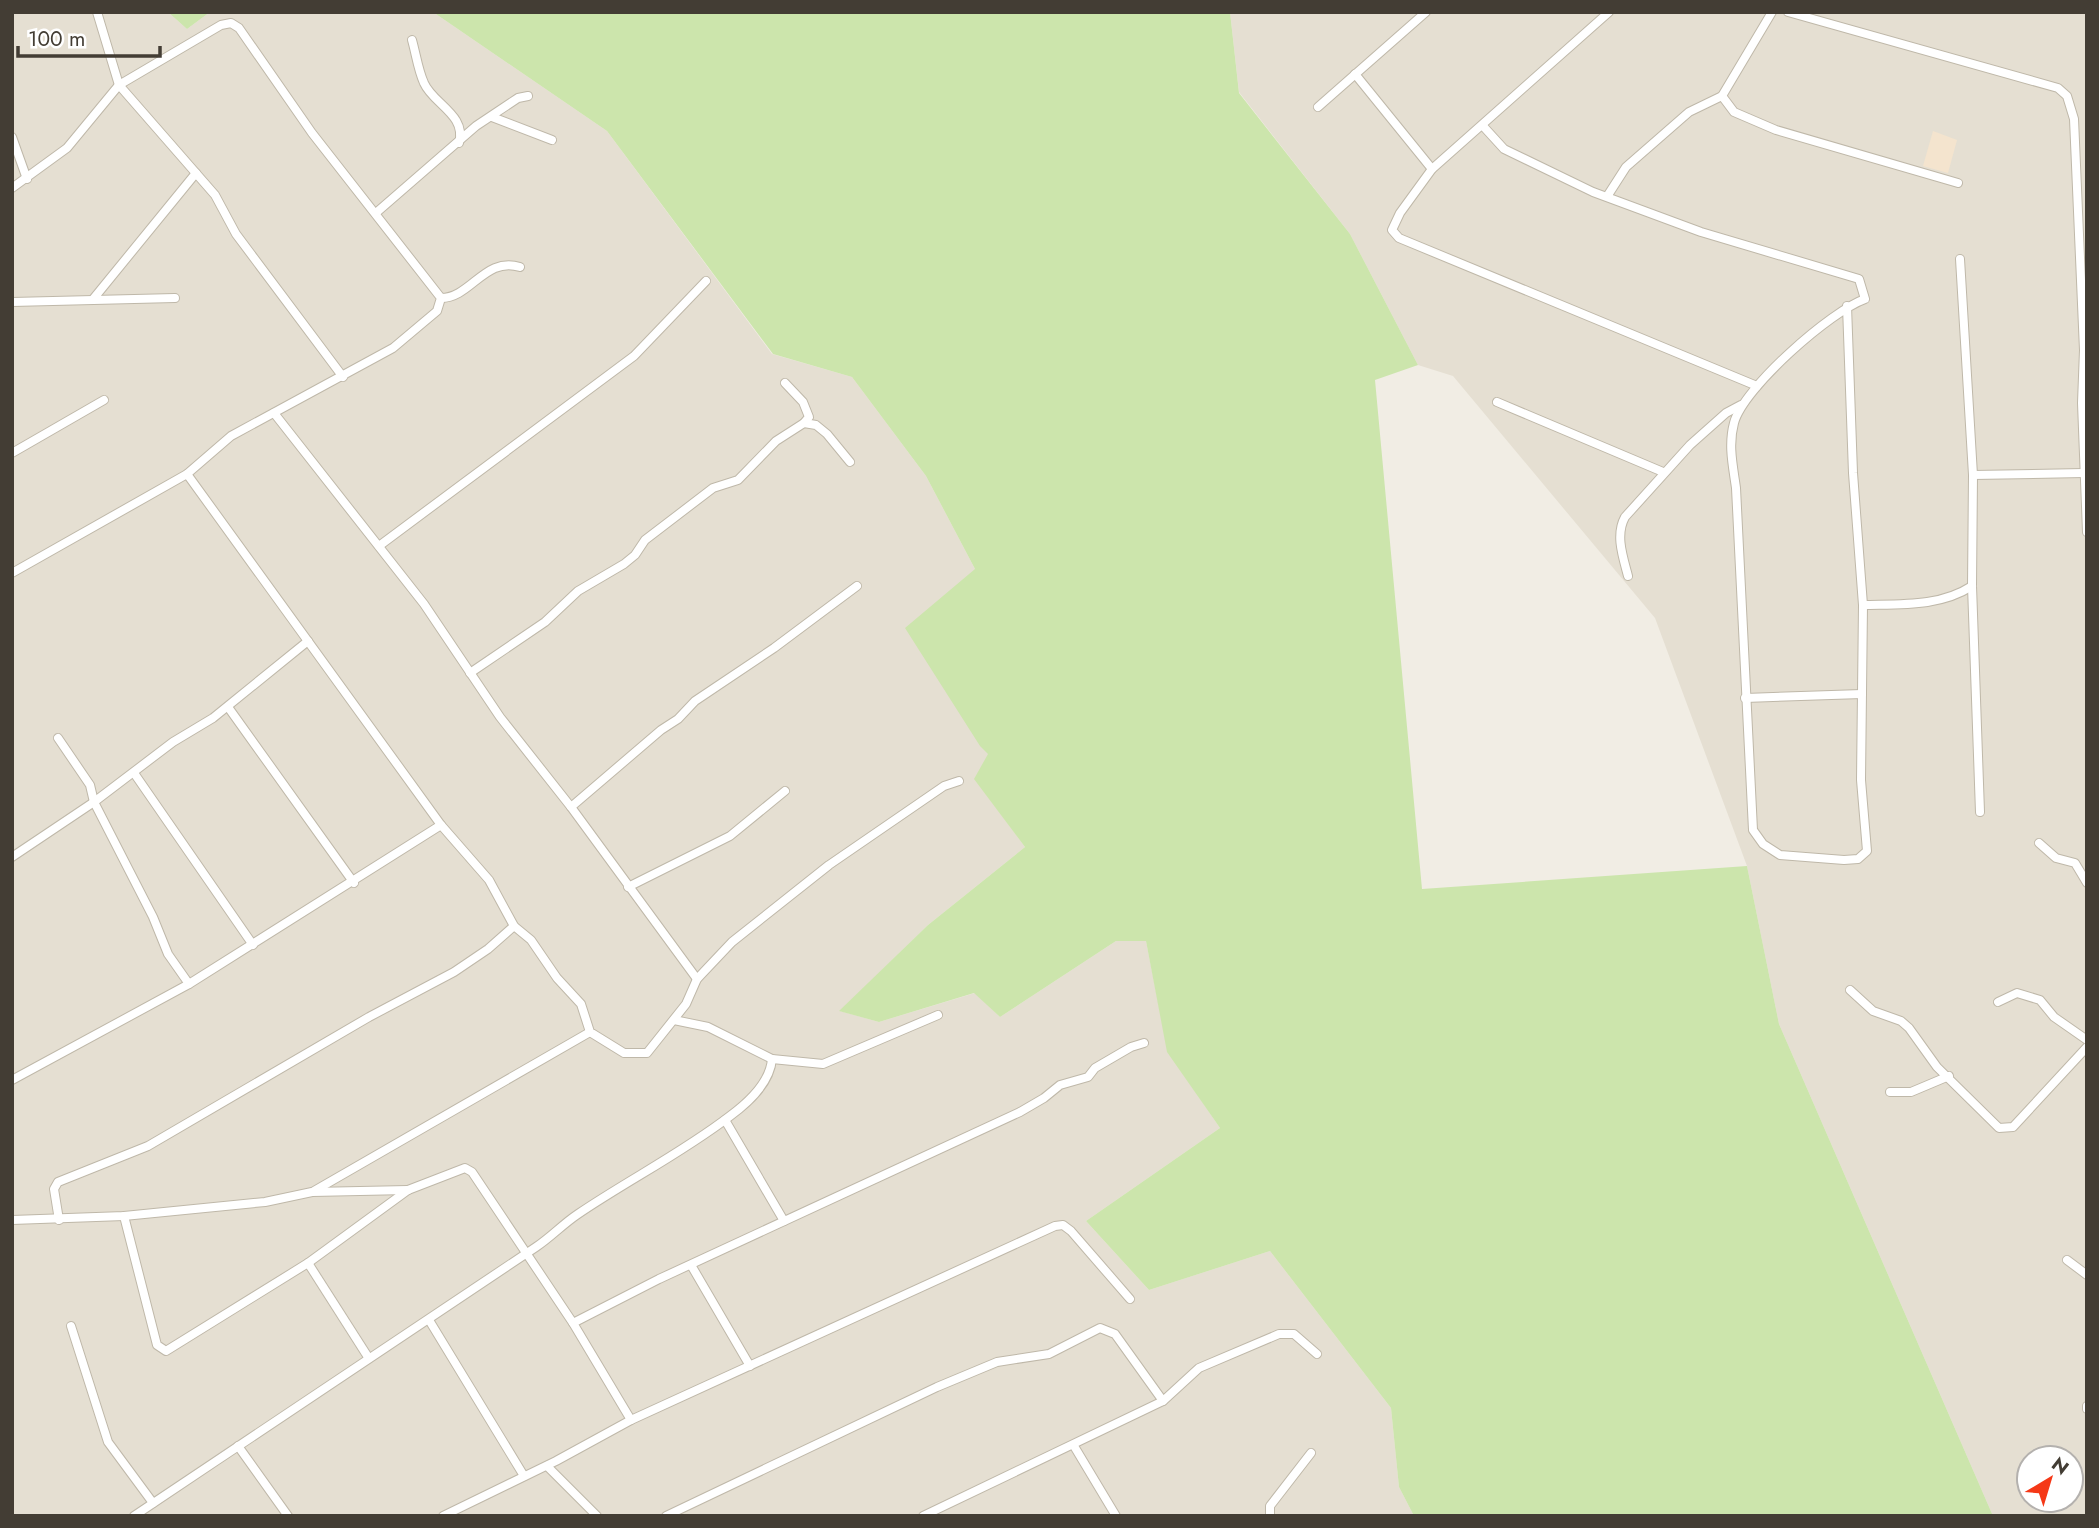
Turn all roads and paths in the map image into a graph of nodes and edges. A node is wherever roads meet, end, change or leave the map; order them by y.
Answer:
1 (96, 12) edge
2 (1426, 12) edge
3 (1609, 12) edge
4 (1772, 12) edge
5 (1788, 12) edge
6 (412, 40) dead end
7 (1355, 74) junction
8 (119, 85) junction
9 (528, 96) dead end
10 (1722, 96) junction
11 (1318, 107) dead end
12 (492, 117) junction
13 (1483, 126) junction
14 (12, 137) edge
15 (552, 140) dead end
16 (458, 143) junction
17 (1432, 169) junction
18 (196, 173) junction
19 (27, 179) junction
20 (1958, 183) dead end
21 (12, 188) edge
22 (1608, 195) junction
23 (377, 212) junction
24 (1960, 259) dead end
25 (520, 267) dead end
26 (706, 281) dead end
27 (94, 298) junction
28 (175, 298) dead end
29 (442, 298) junction
30 (12, 302) edge
31 (1847, 306) junction
32 (2084, 328) edge
33 (2085, 348) edge
34 (343, 377) junction
35 (785, 383) dead end
36 (1757, 386) junction
37 (104, 400) dead end
38 (1497, 402) dead end
39 (1741, 405) junction
40 (274, 413) junction
41 (804, 423) junction
42 (12, 453) edge
43 (850, 462) dead end
44 (1663, 472) junction
45 (2084, 473) junction
46 (187, 474) junction
47 (1973, 475) junction
48 (2087, 532) edge
49 (379, 546) junction
50 (12, 573) edge
51 (1628, 576) dead end
52 (857, 586) dead end
53 (1972, 586) junction
54 (1863, 606) junction
55 (308, 641) junction
56 (470, 673) junction
57 (1862, 694) junction
58 (1745, 698) junction
59 (228, 707) junction
60 (58, 738) dead end
61 (134, 773) junction
62 (959, 781) dead end
63 (785, 791) dead end
64 (94, 802) junction
65 (571, 807) junction
66 (1980, 812) dead end
67 (441, 825) junction
68 (2039, 843) dead end
69 (12, 857) edge
70 (354, 883) junction
71 (2087, 883) edge
72 (628, 887) junction
73 (513, 926) junction
74 (253, 945) junction
75 (697, 979) junction
76 (189, 984) junction
77 (1850, 990) dead end
78 (1998, 1002) dead end
79 (938, 1015) dead end
80 (674, 1020) junction
81 (590, 1032) junction
82 (2087, 1040) edge
83 (1144, 1043) dead end
84 (2087, 1046) edge
85 (772, 1059) junction
86 (1949, 1076) junction
87 (12, 1080) edge
88 (1890, 1092) dead end
89 (725, 1120) junction
90 (408, 1190) junction
91 (312, 1192) junction
92 (124, 1216) junction
93 (12, 1220) edge
94 (59, 1220) junction
95 (784, 1221) junction
96 (524, 1253) junction
97 (2067, 1260) dead end
98 (308, 1263) junction
99 (691, 1265) junction
100 (2087, 1275) edge
101 (1130, 1299) dead end
102 (429, 1320) junction
103 (573, 1323) junction
104 (71, 1326) dead end
105 (1317, 1354) dead end
106 (368, 1357) junction
107 (750, 1366) junction
108 (1163, 1401) junction
109 (631, 1420) junction
110 (1074, 1446) junction
111 (238, 1447) junction
112 (1311, 1453) dead end
113 (547, 1465) junction
114 (524, 1476) junction
115 (153, 1503) junction
116 (134, 1516) edge
117 (288, 1516) edge
118 (443, 1516) edge
119 (597, 1516) edge
120 (666, 1516) edge
121 (923, 1516) edge
122 (1116, 1516) edge
123 (1270, 1516) edge

1 - 8 street
2 - 7 street
3 - 13 street
4 - 10 street
5 - 32 street
6 - 16 street
7 - 11 street
7 - 17 street
8 - 18 street
8 - 19 street
8 - 23 street
9 - 12 street
10 - 20 street
10 - 22 street
12 - 15 street
12 - 16 street
13 - 17 street
13 - 22 street
14 - 19 street
16 - 23 street
17 - 36 street
18 - 27 street
18 - 34 street
19 - 21 street
22 - 31 street
23 - 29 street
24 - 47 street
25 - 29 street
26 - 49 street
27 - 28 street
27 - 30 street
29 - 34 street
31 - 36 street
31 - 54 street
32 - 33 street
33 - 45 street
34 - 40 street
35 - 41 street
36 - 39 street
37 - 42 street
38 - 44 street
39 - 44 street
39 - 58 street
40 - 46 street
40 - 49 street
41 - 43 street
41 - 56 street
44 - 51 street
45 - 47 street
45 - 48 street
46 - 50 street
46 - 55 street
47 - 53 street
49 - 56 street
52 - 65 street
53 - 54 street
53 - 66 street
54 - 57 street
55 - 59 street
55 - 67 street
56 - 65 street
57 - 58 street
57 - 58 street
59 - 61 street
59 - 70 street
60 - 64 street
61 - 64 street
61 - 74 street
62 - 75 street
63 - 72 street
64 - 69 street
64 - 76 street
65 - 72 street
67 - 70 street
67 - 73 street
68 - 71 street
70 - 74 street
72 - 75 street
73 - 81 street
73 - 94 street
74 - 76 street
75 - 80 street
76 - 87 street
77 - 86 street
78 - 82 street
79 - 85 street
80 - 81 street
80 - 85 street
81 - 91 street
83 - 95 street
84 - 86 street
85 - 89 street
86 - 88 street
89 - 95 street
89 - 96 street
90 - 91 street
90 - 96 street
90 - 98 street
91 - 92 street
92 - 94 street
92 - 98 street
93 - 94 street
95 - 99 street
96 - 102 street
96 - 103 street
97 - 100 street
98 - 106 street
99 - 103 street
99 - 107 street
101 - 107 street
102 - 106 street
102 - 114 street
103 - 109 street
104 - 115 street
105 - 108 street
106 - 111 street
107 - 109 street
108 - 110 street
108 - 120 street
109 - 113 street
110 - 121 street
110 - 122 street
111 - 115 street
111 - 117 street
112 - 123 street
113 - 114 street
113 - 119 street
114 - 118 street
115 - 116 street

